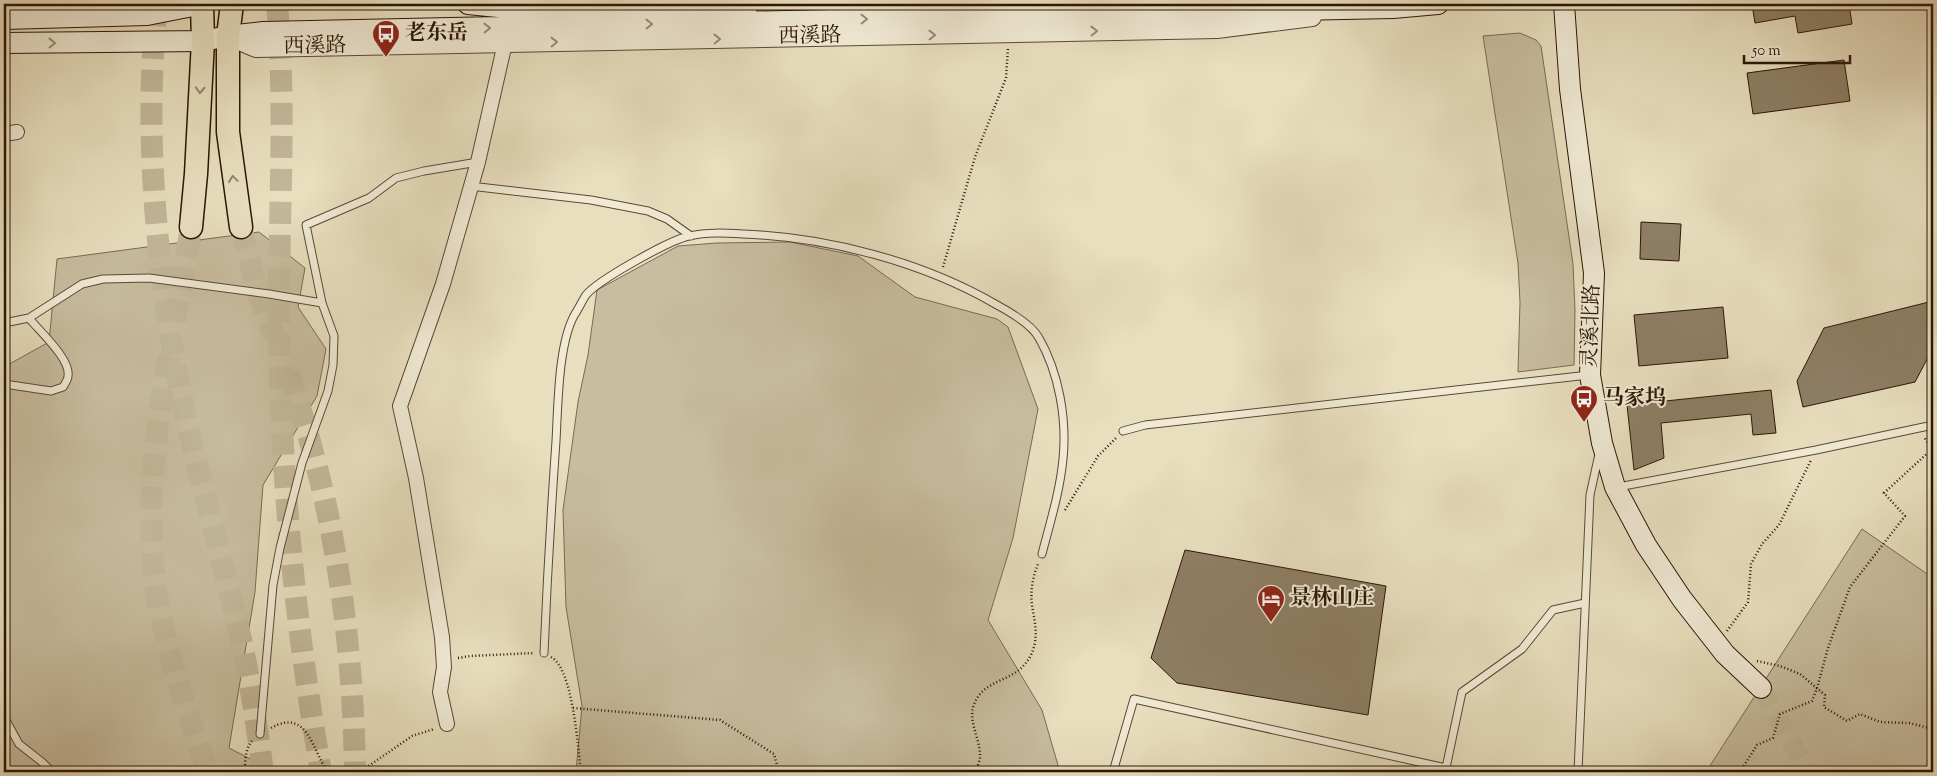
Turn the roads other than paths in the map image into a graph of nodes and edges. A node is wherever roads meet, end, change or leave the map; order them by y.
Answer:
1 (202, 4) edge
2 (232, 4) edge
3 (468, 4) edge
4 (749, 4) edge
5 (1438, 4) edge
6 (1564, 4) edge
7 (1393, 8) junction
8 (4, 19) edge
9 (228, 36) junction
10 (203, 41) junction
11 (4, 43) edge
12 (505, 44) junction
13 (478, 162) junction
14 (470, 186) junction
15 (191, 227) tunnel mouth
16 (241, 227) tunnel mouth
17 (691, 236) junction
18 (322, 303) junction
19 (29, 318) junction
20 (4, 323) edge
21 (1590, 375) junction
22 (4, 384) edge
23 (1933, 425) edge
24 (1123, 431) road end
25 (1602, 443) junction
26 (1616, 488) junction
27 (1042, 554) road end
28 (1585, 602) junction
29 (544, 653) road end
30 (1761, 688) tunnel mouth
31 (4, 717) edge
32 (447, 724) road end
33 (260, 734) road end
34 (1446, 770) edge
35 (52, 772) edge
36 (1113, 772) edge
37 (1578, 772) edge

1 - 8 main road
1 - 10 main road
2 - 9 main road
3 - 4 main road
5 - 7 main road, 西溪路
6 - 21 main road, 灵溪北路
9 -> 7 main road, 西溪路
12 -> 7 street, 西溪路
9 - 10 main road, 西溪路
9 - 12 street, 西溪路
16 -> 9 main road
11 -> 10 main road, 西溪路
10 -> 15 main road
12 - 13 street
13 - 14 street
13 - 18 lane
14 - 17 lane
14 - 32 street
17 - 27 lane
17 - 29 lane
18 - 19 lane
18 - 33 lane
19 - 20 lane
19 - 22 lane
21 - 24 lane
21 - 25 main road, 灵溪北路
23 - 26 lane
25 - 26 main road, 灵溪北路
25 - 28 lane
26 - 30 main road, 灵溪北路
28 - 34 lane
28 - 37 lane
31 - 35 lane
34 - 36 lane

